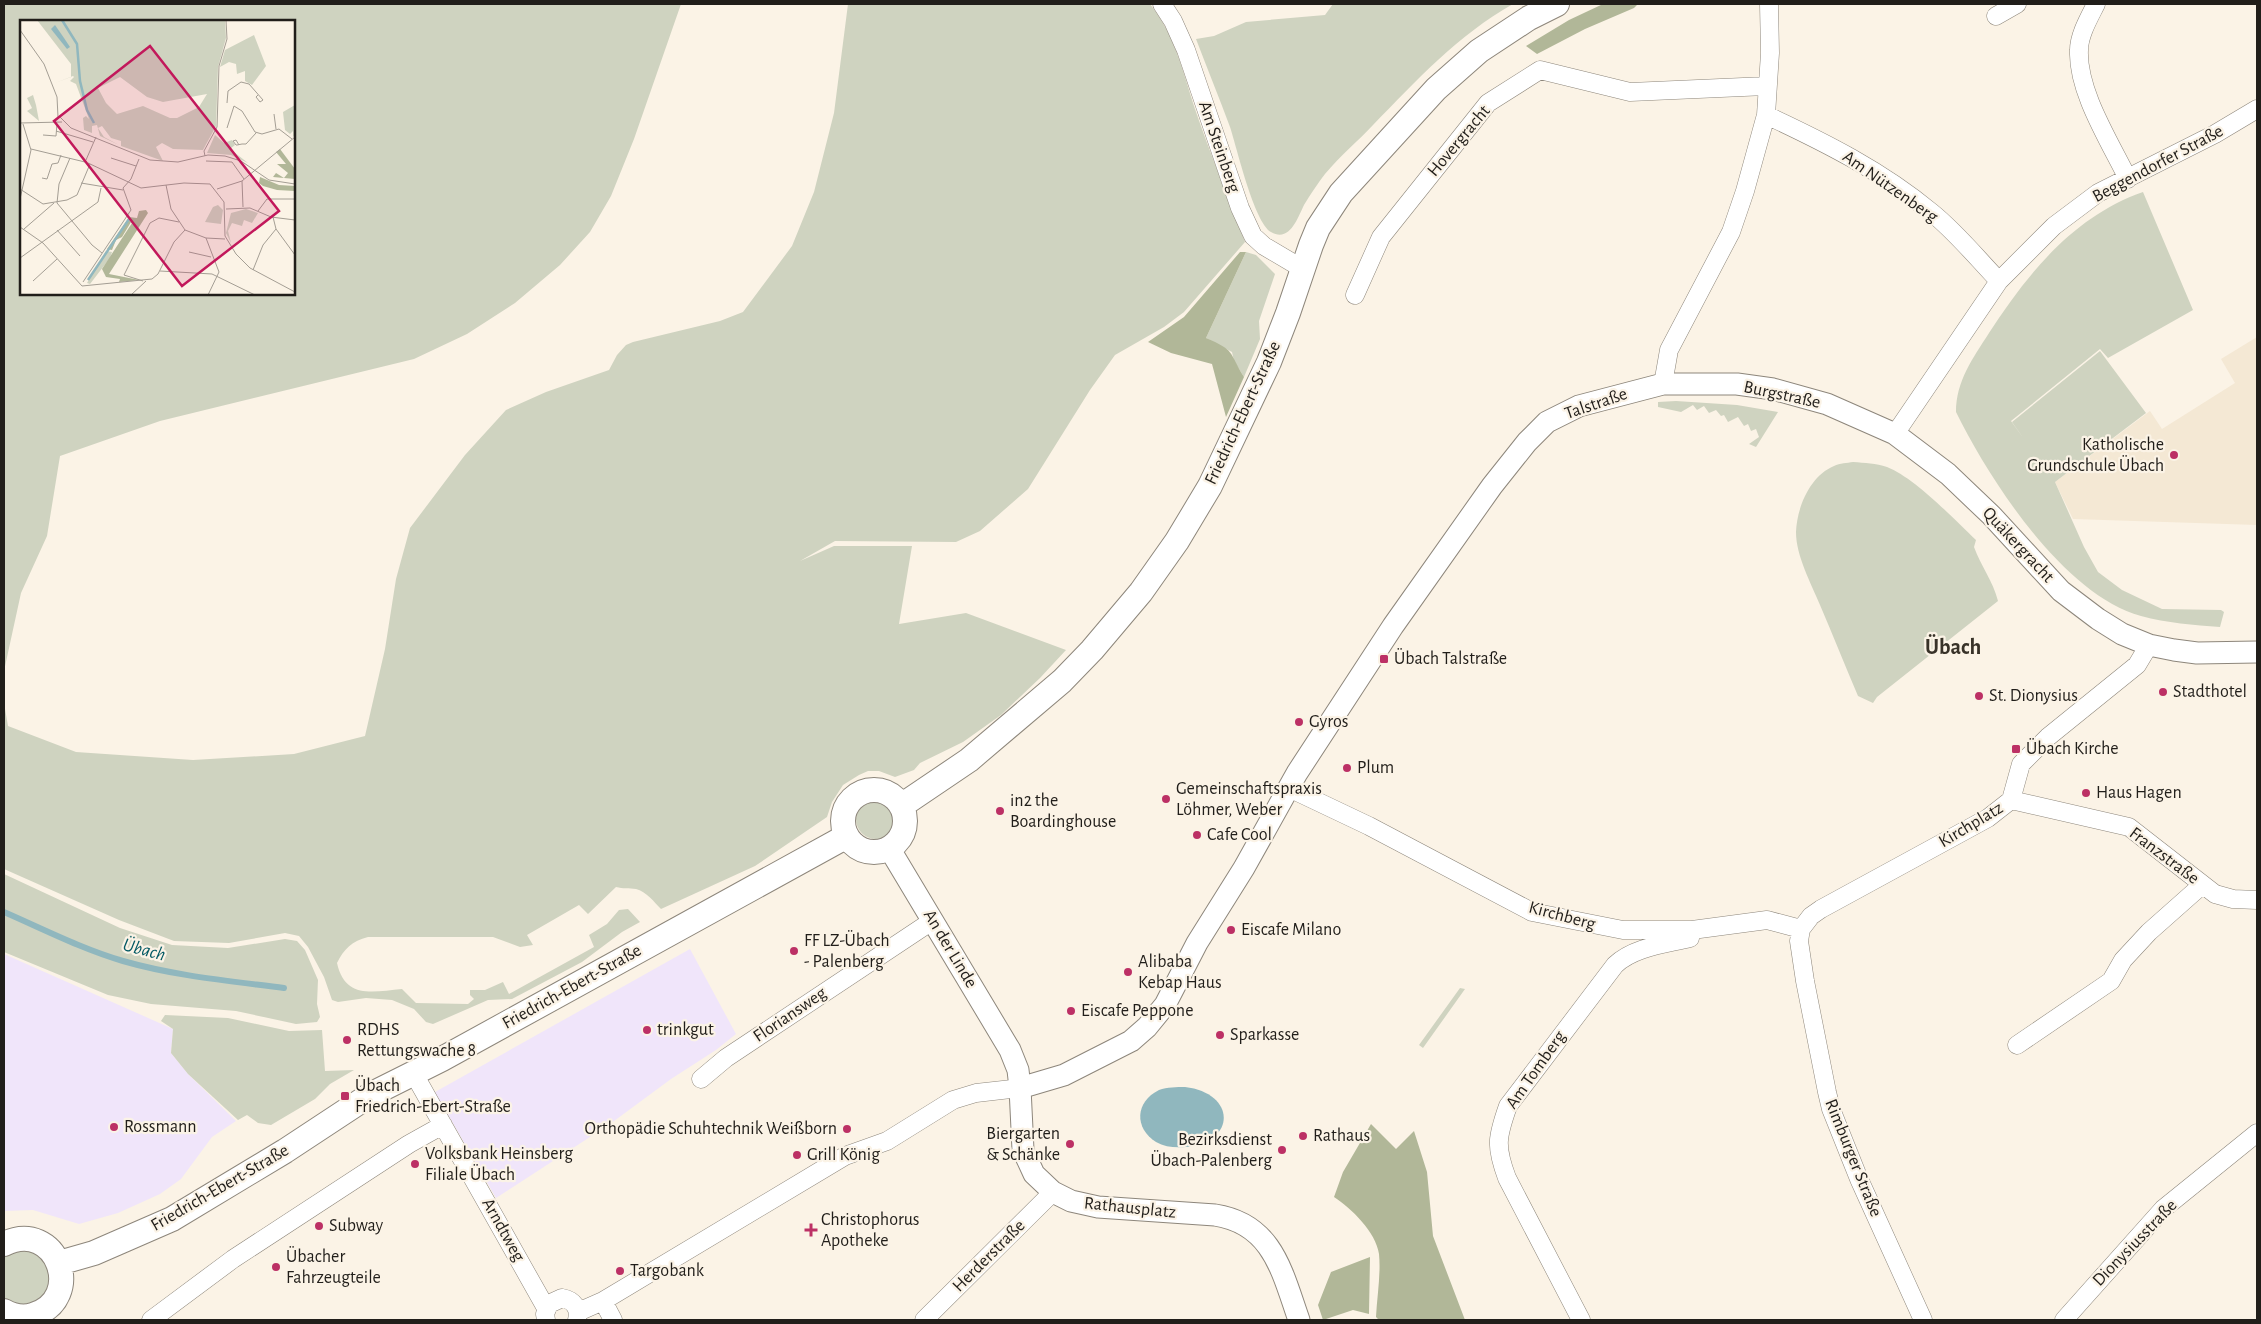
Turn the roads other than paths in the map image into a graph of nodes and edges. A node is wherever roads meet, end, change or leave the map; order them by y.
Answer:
1 (1162, 4) edge
2 (1557, 4) edge
3 (1770, 4) edge
4 (2017, 4) edge
5 (2096, 4) edge
6 (1996, 16) dead end
7 (1766, 86) junction
8 (2257, 109) edge
9 (1766, 115) junction
10 (2128, 179) junction
11 (1303, 269) junction
12 (1999, 281) junction
13 (1354, 295) dead end
14 (1663, 384) junction
15 (1895, 434) junction
16 (2149, 645) junction
17 (2257, 652) edge
18 (1289, 788) junction
19 (2011, 800) junction
20 (901, 806) junction
21 (847, 836) junction
22 (889, 848) junction
23 (2202, 885) junction
24 (2257, 900) edge
25 (932, 921) junction
26 (1801, 929) junction
27 (1692, 930) junction
28 (2017, 1045) dead end
29 (1010, 1050) joint
30 (414, 1074) junction
31 (701, 1079) dead end
32 (1020, 1088) junction
33 (443, 1126) junction
34 (2257, 1133) edge
35 (1053, 1192) junction
36 (4, 1244) edge
37 (59, 1263) junction
38 (603, 1301) junction
39 (4, 1312) edge
40 (546, 1314) edge
41 (50, 1315) edge
42 (578, 1316) edge
43 (151, 1320) edge
44 (613, 1320) edge
45 (924, 1320) edge
46 (1299, 1320) edge
47 (1581, 1320) edge
48 (1923, 1320) edge
49 (2064, 1320) edge

1 - 11 street, Am Steinberg
2 - 11 main road, Friedrich-Ebert-Straße
3 - 7 street
4 - 6 street
5 - 10 street
7 - 9 street
7 - 13 street, Hovergracht
8 - 10 street, Beggendorfer Straße
9 - 12 street, Am Nützenberg
9 - 14 street
10 - 12 street, Beggendorfer Straße
11 - 20 main road, Friedrich-Ebert-Straße
12 - 15 street, Beggendorfer Straße
14 - 15 street, Burgstraße
14 - 18 street, Talstraße
15 - 16 street, Quäkergracht
16 - 17 street, Quäkergracht
16 - 19 street, Kirchplatz
18 - 27 street, Kirchberg
18 - 32 street, Talstraße
19 - 23 street, Franzstraße
19 - 26 street, Kirchplatz
20 - 21 main road
20 - 22 main road
21 - 22 main road
21 - 30 main road, Friedrich-Ebert-Straße
22 - 25 street, An der Linde
23 - 24 street, Franzstraße
23 - 28 street
25 - 29 street, An der Linde
25 - 31 street, Floriansweg
26 - 27 street, Kirchberg
26 - 48 street, Rimburger Straße
27 - 47 street, Am Tomberg
29 - 32 street, Rathausplatz
30 - 33 street, Arndtweg
30 - 37 main road, Friedrich-Ebert-Straße
32 - 35 street, Rathausplatz
32 - 38 street
33 - 40 street, Arndtweg
33 - 43 street
34 - 49 street, Dionysiusstraße
35 - 45 street, Herderstraße
35 - 46 street, Rathausplatz
36 - 37 main road
37 - 41 main road
38 - 42 street
38 - 44 street
39 - 41 main road
40 - 42 street

